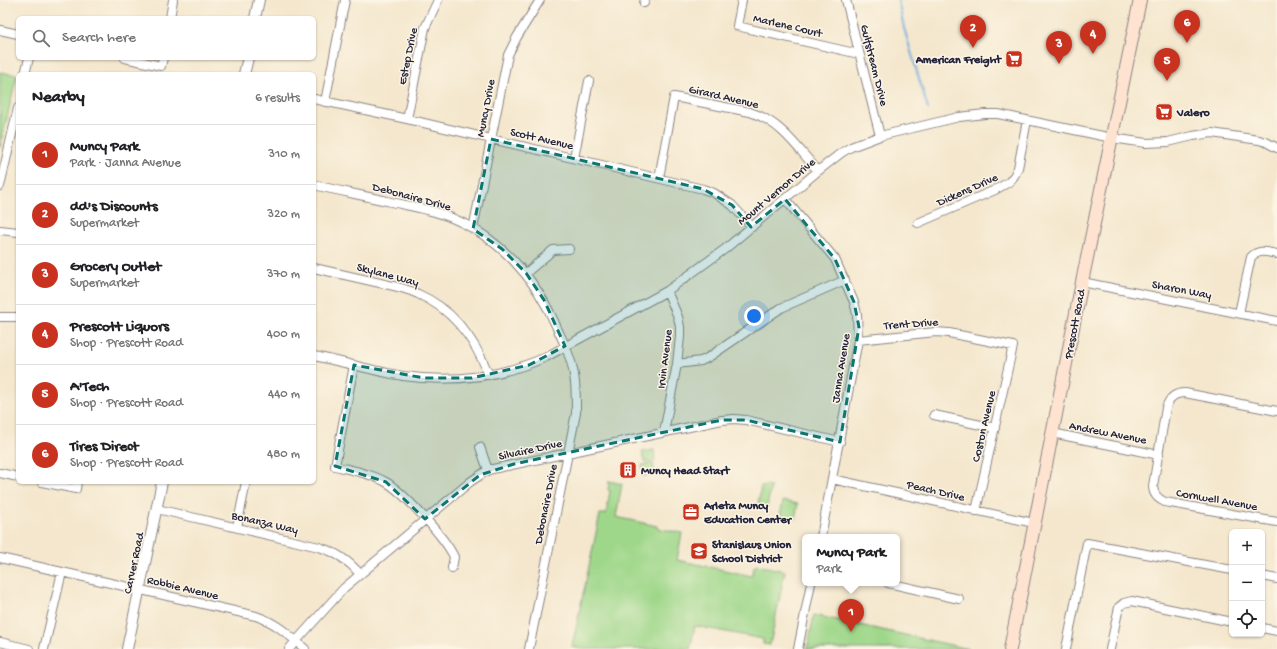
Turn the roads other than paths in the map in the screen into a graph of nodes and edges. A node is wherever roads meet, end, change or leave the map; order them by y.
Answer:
1 (173, 0) edge
2 (259, 0) edge
3 (345, 0) edge
4 (438, 0) edge
5 (540, 0) edge
6 (742, 0) edge
7 (846, 0) edge
8 (1140, 0) edge
9 (170, 16) edge
10 (256, 16) edge
11 (0, 30) edge
12 (16, 34) edge
13 (859, 54) junction
14 (28, 60) edge
15 (144, 60) edge
16 (248, 60) edge
17 (162, 62) edge
18 (26, 72) edge
19 (244, 72) edge
20 (589, 80) dead end
21 (316, 100) edge
22 (325, 102) junction
23 (16, 117) edge
24 (407, 119) junction
25 (1027, 120) junction
26 (880, 136) junction
27 (1112, 138) junction
28 (492, 139) junction
29 (1277, 148) edge
30 (574, 158) junction
31 (818, 171) junction
32 (659, 178) junction
33 (316, 185) edge
34 (0, 186) edge
35 (785, 199) junction
36 (918, 223) dead end
37 (752, 226) junction
38 (473, 229) junction
39 (0, 230) edge
40 (16, 232) edge
41 (569, 248) dead end
42 (1277, 254) edge
43 (316, 268) edge
44 (526, 273) junction
45 (845, 280) junction
46 (1082, 282) junction
47 (667, 291) junction
48 (1239, 313) junction
49 (0, 317) edge
50 (16, 317) edge
51 (1277, 321) edge
52 (858, 340) junction
53 (565, 346) junction
54 (1013, 346) joint
55 (316, 356) edge
56 (677, 364) junction
57 (354, 365) junction
58 (489, 375) junction
59 (1277, 411) edge
60 (934, 415) dead end
61 (995, 428) junction
62 (664, 432) junction
63 (1052, 433) junction
64 (840, 442) junction
65 (480, 448) dead end
66 (567, 453) junction
67 (1159, 455) junction
68 (488, 470) junction
69 (0, 473) edge
70 (16, 477) edge
71 (832, 479) junction
72 (59, 484) edge
73 (162, 484) edge
74 (246, 484) edge
75 (76, 486) edge
76 (157, 509) junction
77 (976, 511) junction
78 (425, 519) junction
79 (1277, 522) edge
80 (1034, 523) junction
81 (237, 527) junction
82 (822, 534) edge
83 (0, 558) edge
84 (452, 568) dead end
85 (1229, 569) edge
86 (62, 572) junction
87 (360, 574) junction
88 (1265, 577) edge
89 (1277, 579) edge
90 (810, 586) edge
91 (900, 586) edge
92 (141, 590) junction
93 (959, 599) dead end
94 (1229, 621) edge
95 (1265, 629) edge
96 (1277, 631) edge
97 (0, 642) edge
98 (296, 642) junction
99 (29, 649) edge
100 (44, 649) edge
101 (127, 649) edge
102 (289, 649) edge
103 (305, 649) edge
104 (529, 649) edge
105 (798, 649) edge
106 (1010, 649) edge
107 (1066, 649) edge
108 (1110, 649) edge

1 - 9 street
2 - 10 street
3 - 22 street
4 - 24 street, Estep Drive
5 - 28 street, Muncy Drive
6 - 13 street, Marlene Court
7 - 13 street, Gulfstream Drive
8 - 27 main road, Prescott Road
11 - 12 street
13 - 26 street, Gulfstream Drive
14 - 18 street
15 - 17 street
16 - 19 street
20 - 30 street
21 - 22 street, Scott Avenue
22 - 24 street, Scott Avenue
23 - 34 street
24 - 28 street, Scott Avenue
25 - 26 street, Mount Vernon Drive
25 - 27 street, Mount Vernon Drive
25 - 36 street, Dickens Drive
26 - 31 street, Mount Vernon Drive
27 - 29 street, Mount Vernon Drive
27 - 46 main road, Prescott Road
28 - 30 street, Scott Avenue
28 - 38 street, Muncy Drive
30 - 32 street, Scott Avenue
31 - 32 street, Girard Avenue
31 - 35 street, Mount Vernon Drive
32 - 37 street, Scott Avenue
33 - 38 street, Debonaire Drive
35 - 37 street, Mount Vernon Drive
35 - 45 street, Janna Avenue
37 - 47 street, Mount Vernon Drive
38 - 44 street, Debonaire Drive
39 - 40 street
41 - 44 street
42 - 48 street
43 - 58 street, Skylane Way
44 - 53 street, Debonaire Drive
45 - 52 street, Janna Avenue
45 - 56 street
46 - 48 street, Sharon Way
46 - 63 main road, Prescott Road
47 - 53 street, Mount Vernon Drive
47 - 56 street, Irvin Avenue
48 - 51 street, Sharon Way
49 - 50 street
52 - 54 street, Trent Drive
52 - 64 street, Janna Avenue
53 - 58 street, Mount Vernon Drive
53 - 66 street, Debonaire Drive
54 - 61 street, Coston Avenue
55 - 57 street, Mount Vernon Drive
56 - 62 street, Irvin Avenue
57 - 58 street, Mount Vernon Drive
57 - 78 street
59 - 67 street
60 - 61 street
61 - 77 street, Coston Avenue
62 - 64 street, Silvaire Drive
62 - 66 street, Silvaire Drive
63 - 67 street, Andrew Avenue
63 - 80 main road, Prescott Road
64 - 71 street, Janna Avenue
65 - 68 street
66 - 68 street, Silvaire Drive
66 - 104 street, Debonaire Drive
67 - 79 street, Cornwell Avenue
68 - 78 street, Silvaire Drive
69 - 70 street
71 - 77 street, Peach Drive
71 - 82 street, Janna Avenue
72 - 75 street
73 - 76 street, Carver Road
74 - 81 street
76 - 81 street, Bonanza Way
76 - 92 street, Carver Road
77 - 80 street, Peach Drive
78 - 84 street
78 - 87 street, Silvaire Drive
80 - 106 main road, Prescott Road
81 - 87 street, Bonanza Way
83 - 86 street, Robbie Avenue
85 - 107 street
86 - 92 street, Robbie Avenue
86 - 100 street
87 - 98 street, Silvaire Drive
88 - 89 street
90 - 105 street
91 - 93 street
92 - 98 street, Robbie Avenue
92 - 101 street, Carver Road
94 - 108 street
95 - 96 street
97 - 99 street
98 - 102 street, Silvaire Drive
98 - 103 street, Robbie Avenue

